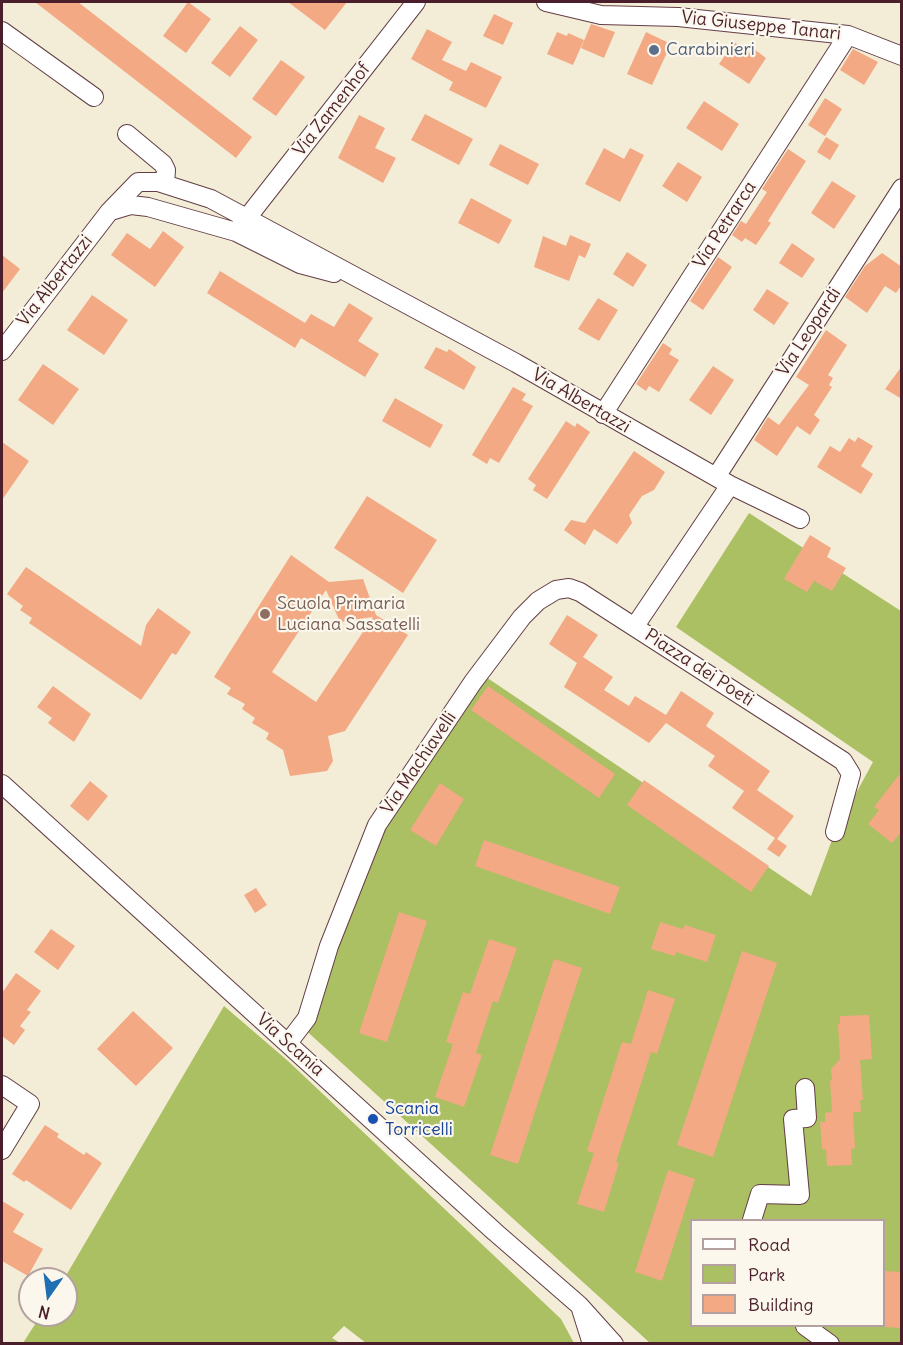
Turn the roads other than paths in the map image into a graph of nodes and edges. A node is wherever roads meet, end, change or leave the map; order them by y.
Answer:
1 (416, 2) edge
2 (546, 2) edge
3 (2, 31) edge
4 (848, 35) junction
5 (902, 56) edge
6 (94, 97) dead end
7 (127, 134) dead end
8 (165, 184) junction
9 (902, 188) edge
10 (109, 212) junction
11 (242, 226) junction
12 (2, 351) edge
13 (603, 414) junction
14 (723, 481) junction
15 (800, 519) dead end
16 (635, 626) junction
17 (2, 784) edge
18 (834, 832) dead end
19 (288, 1042) junction
20 (2, 1085) edge
21 (805, 1089) dead end
22 (2, 1150) edge
23 (753, 1219) edge
24 (806, 1327) edge
25 (592, 1333) edge
26 (614, 1344) edge
27 (830, 1344) edge

1 - 11 street, Via Zamenhof
2 - 4 street, Via Giuseppe Tanari
3 - 6 street
4 - 5 street, Via Giuseppe Tanari
4 - 13 street, Via Petrarca
7 - 8 street
8 - 10 street, Via Albertazzi
8 - 11 street, Via Albertazzi
9 - 14 street, Via Leopardi
10 - 11 street, Via Albertazzi
10 - 12 street, Via Albertazzi
11 - 13 street, Via Albertazzi
13 - 14 street, Via Albertazzi
14 - 15 street, Via Albertazzi
14 - 16 street, Piazza dei Poeti
16 - 18 street, Piazza dei Poeti
16 - 19 street, Via Machiavelli
17 - 19 street, Via Scania
19 - 25 street, Via Scania
20 - 22 street
21 - 23 street
24 - 27 street
25 - 26 street, Via Scania

